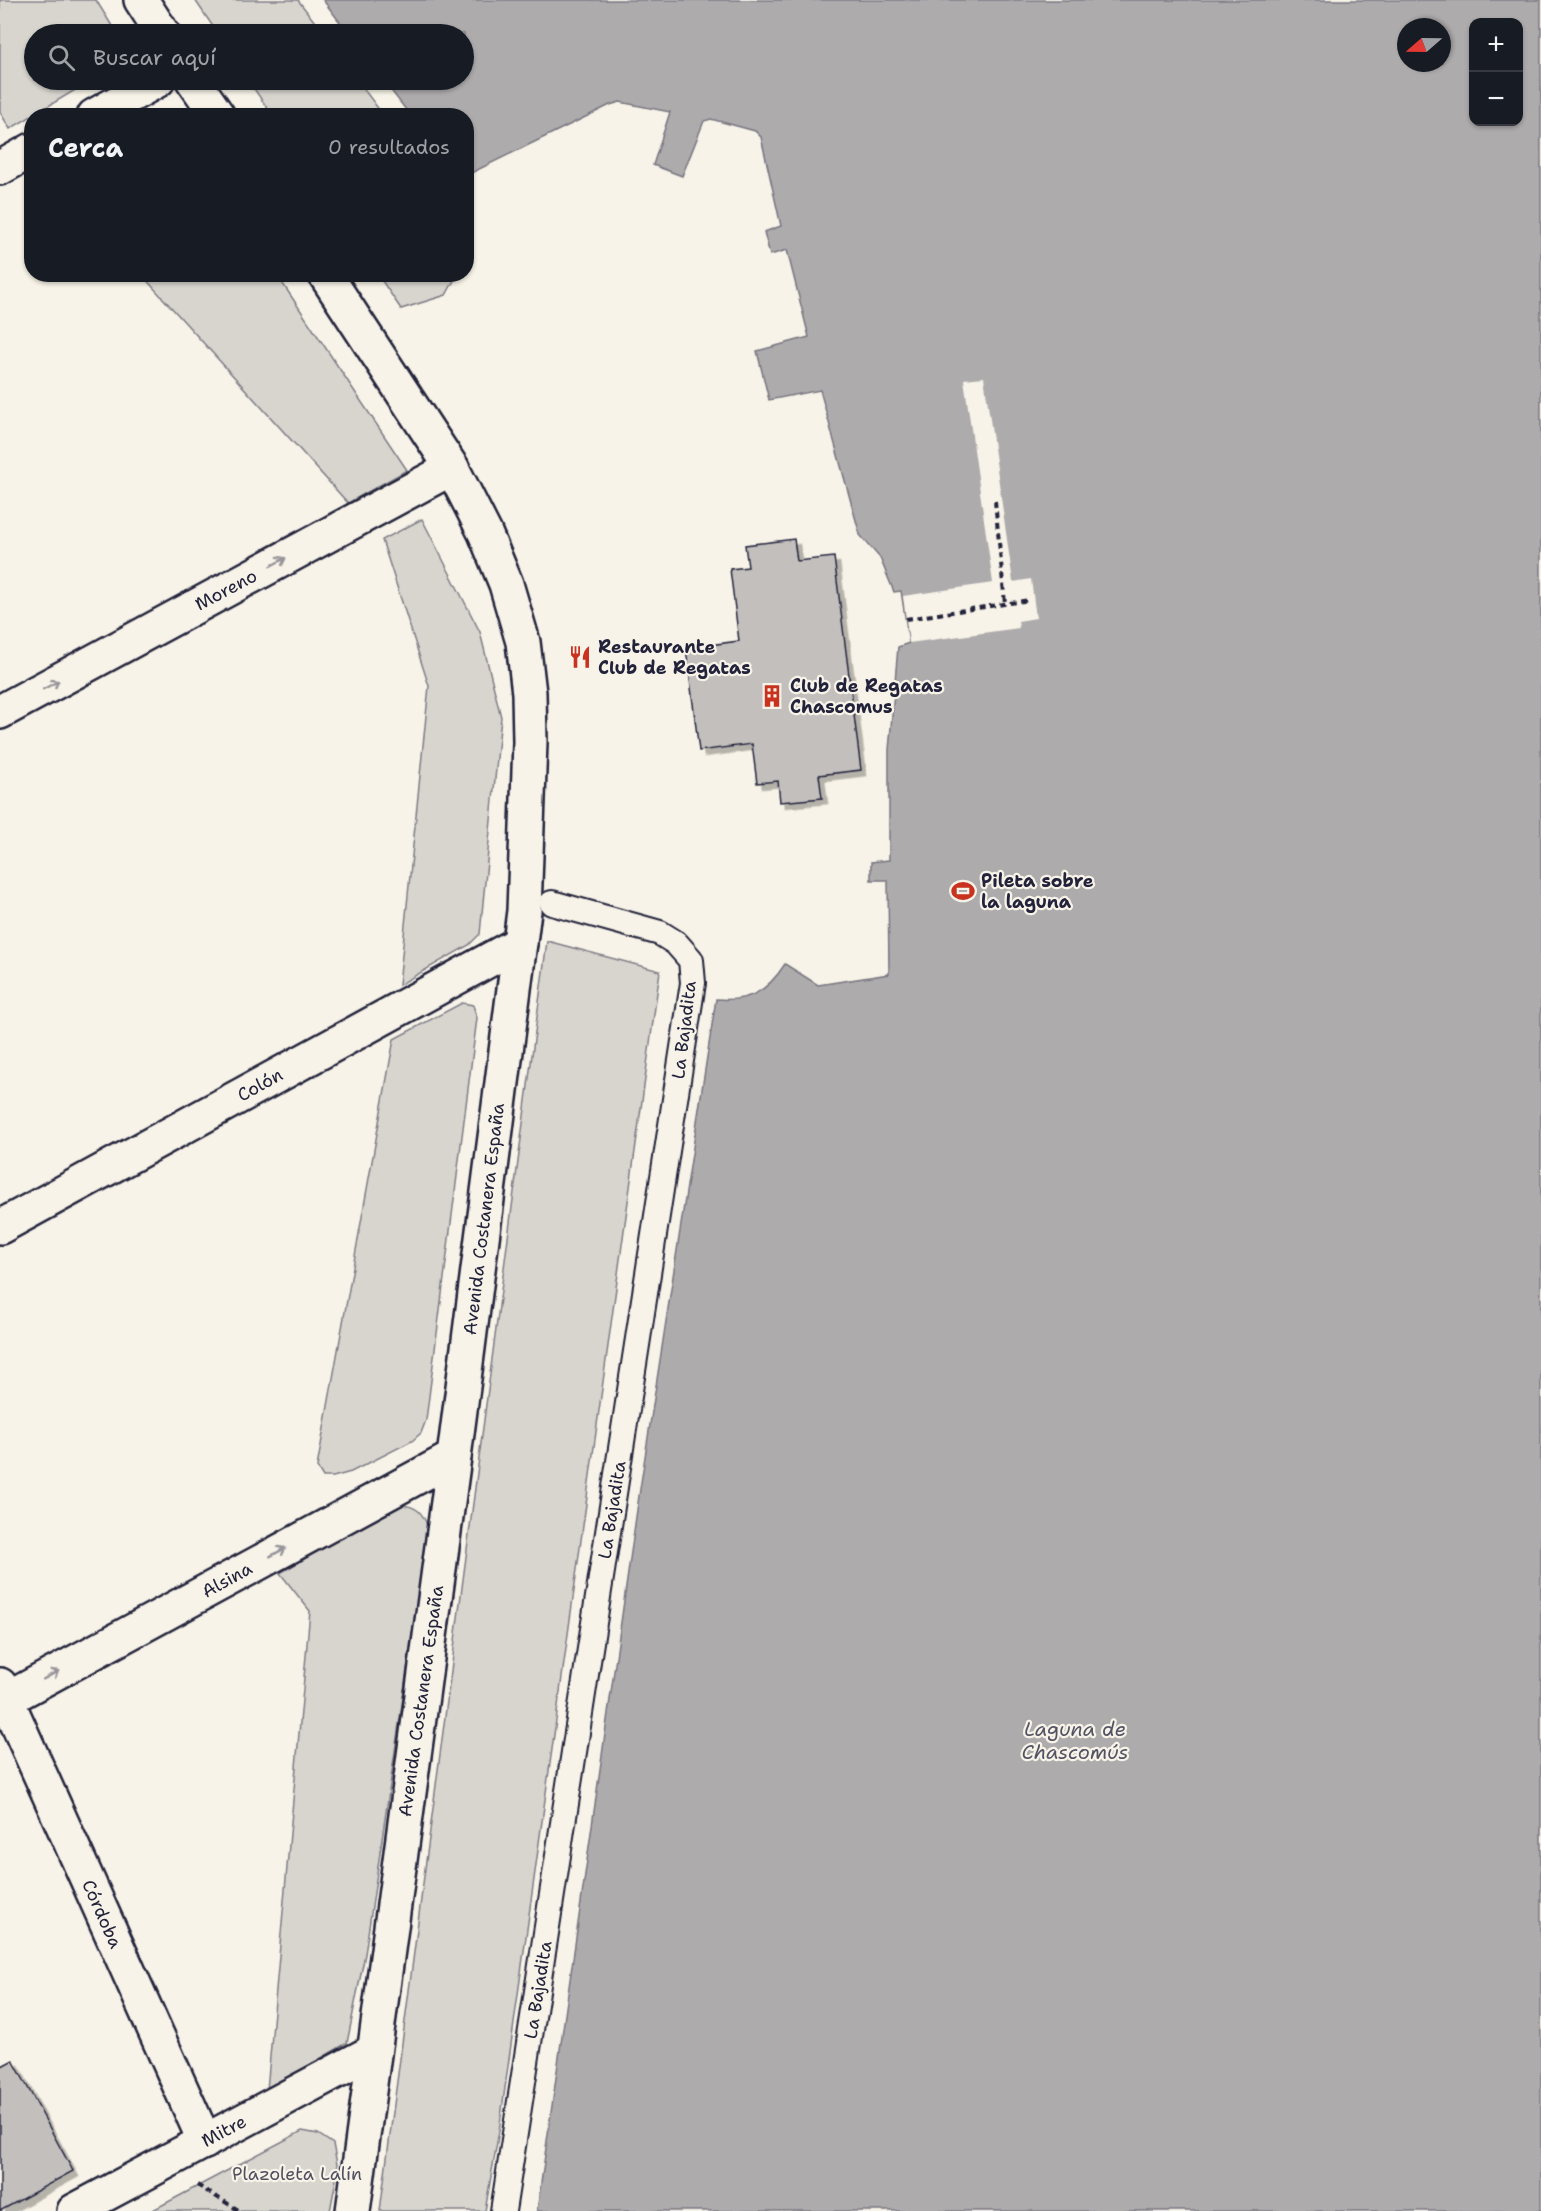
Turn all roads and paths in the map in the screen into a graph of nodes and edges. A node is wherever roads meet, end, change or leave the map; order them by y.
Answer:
1 (141, 0) edge
2 (157, 24) edge
3 (140, 90) edge
4 (201, 90) edge
5 (108, 108) edge
6 (213, 108) edge
7 (24, 154) edge
8 (0, 168) edge
9 (330, 282) edge
10 (452, 468) junction
11 (995, 501) dead end
12 (1030, 600) dead end
13 (1005, 604) junction
14 (906, 619) dead end
15 (0, 712) edge
16 (552, 903) dead end
17 (520, 944) junction
18 (0, 1227) edge
19 (454, 1456) junction
20 (2, 1696) edge
21 (374, 2051) junction
22 (205, 2142) junction
23 (163, 2164) junction
24 (74, 2211) edge
25 (240, 2211) edge
26 (352, 2211) edge
27 (503, 2211) edge

1 - 2 main road
3 - 5 main road
4 - 6 main road
7 - 8 main road
9 - 10 main road, Avenida Costanera España
15 -> 10 main road, Moreno
10 - 17 main road, Avenida Costanera España
11 - 13 path
12 - 13 path
13 - 14 path
16 - 27 street, La Bajadita
17 - 18 main road, Colón
17 - 19 main road, Avenida Costanera España
20 -> 19 main road, Alsina
19 - 21 main road, Avenida Costanera España
20 - 22 main road, Córdoba
21 - 22 main road, Mitre
21 - 26 main road, Avenida Costanera España
22 - 23 main road, Mitre
23 - 24 main road, Mitre
23 - 25 path

